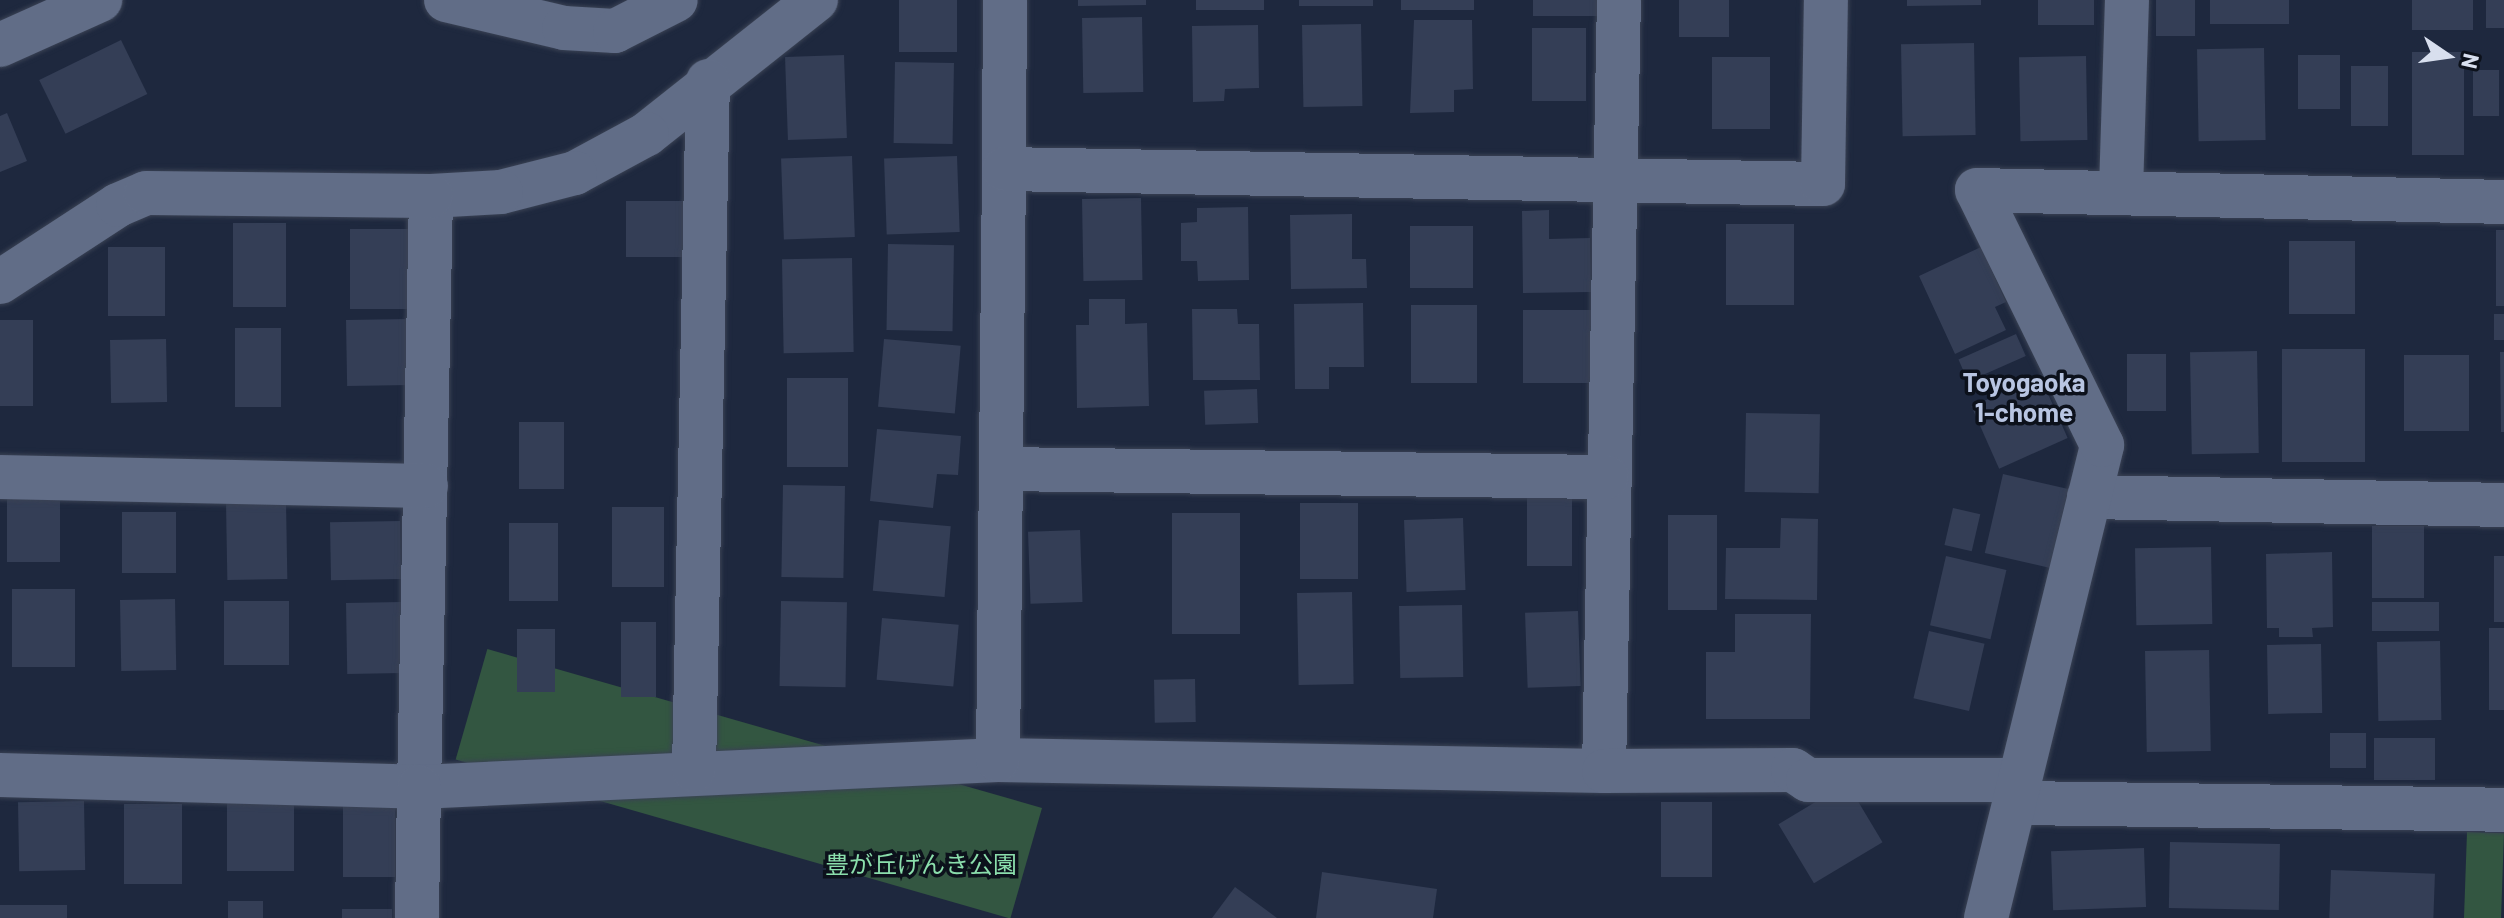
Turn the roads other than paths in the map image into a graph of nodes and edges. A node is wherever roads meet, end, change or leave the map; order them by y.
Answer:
1 (100, 0) edge
2 (446, 0) edge
3 (676, 0) edge
4 (816, 0) edge
5 (1005, 0) edge
6 (1619, 0) edge
7 (1826, 0) edge
8 (2127, 0) edge
9 (610, 16) edge
10 (0, 45) edge
11 (708, 81) junction
12 (1004, 169) junction
13 (1614, 183) junction
14 (2121, 190) junction
15 (431, 196) junction
16 (2504, 202) edge
17 (0, 282) edge
18 (1001, 469) junction
19 (0, 477) edge
20 (1607, 477) junction
21 (426, 486) junction
22 (2089, 497) junction
23 (2504, 505) edge
24 (998, 760) junction
25 (694, 770) junction
26 (1604, 771) junction
27 (0, 775) edge
28 (419, 787) junction
29 (2019, 791) junction
30 (2504, 810) edge
31 (417, 918) edge
32 (1986, 918) edge

1 - 10 street
2 - 9 street
3 - 9 street
4 - 11 street
5 - 12 street
6 - 13 street
7 - 13 street
8 - 14 street
11 - 15 street
11 - 25 street
12 - 13 street
12 - 18 street
13 - 20 street
14 - 16 street
14 - 22 street
15 - 17 street
15 - 21 street
18 - 20 street
18 - 24 street
19 - 21 street
20 - 26 street
21 - 28 street
22 - 23 street
22 - 29 street
24 - 25 street
24 - 26 street
25 - 28 street
26 - 29 street
27 - 28 street
28 - 31 street
29 - 30 street
29 - 32 street

